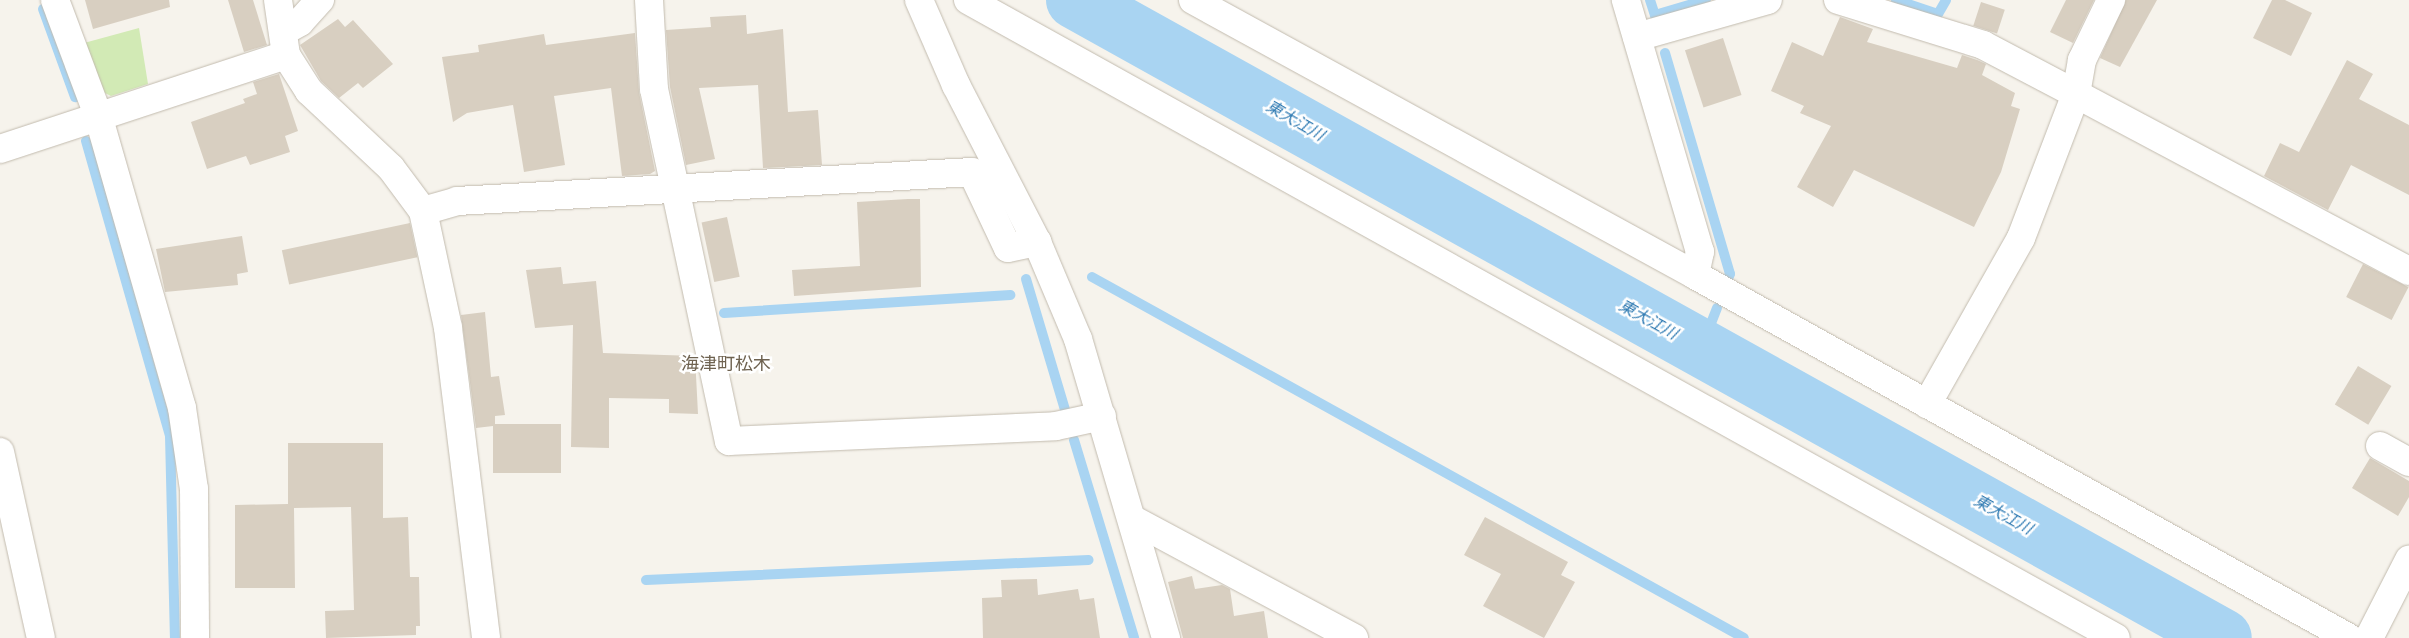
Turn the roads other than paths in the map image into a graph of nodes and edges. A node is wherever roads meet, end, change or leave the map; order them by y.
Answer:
1 (55, 0) edge
2 (278, 0) edge
3 (320, 0) edge
4 (649, 0) edge
5 (919, 0) edge
6 (968, 0) edge
7 (1193, 0) edge
8 (1626, 0) edge
9 (1768, 0) edge
10 (1838, 0) edge
11 (2111, 0) edge
12 (1636, 37) junction
13 (285, 43) junction
14 (2076, 94) junction
15 (98, 115) junction
16 (0, 149) edge
17 (674, 186) junction
18 (422, 211) junction
19 (1037, 242) junction
20 (2407, 267) edge
21 (1694, 275) junction
22 (1927, 404) junction
23 (1102, 416) junction
24 (2380, 446) dead end
25 (0, 452) edge
26 (2409, 462) edge
27 (1132, 519) junction
28 (2409, 560) edge
29 (41, 638) edge
30 (195, 638) edge
31 (486, 638) edge
32 (1166, 638) edge
33 (1354, 638) edge
34 (2116, 638) edge
35 (2349, 638) edge
36 (2369, 638) edge

1 - 15 street
2 - 13 street
3 - 13 street
4 - 17 street
5 - 19 street
6 - 34 street
7 - 21 street
8 - 12 street
9 - 12 street
10 - 14 street
11 - 14 street
12 - 21 street
13 - 15 street
13 - 18 street
14 - 20 street
14 - 22 street
15 - 16 street
15 - 30 street
17 - 18 street
17 - 19 street
17 - 23 street
18 - 31 street
19 - 23 street
21 - 22 street
22 - 35 street
23 - 27 street
24 - 26 street
25 - 29 street
27 - 32 street
27 - 33 street
28 - 36 street

